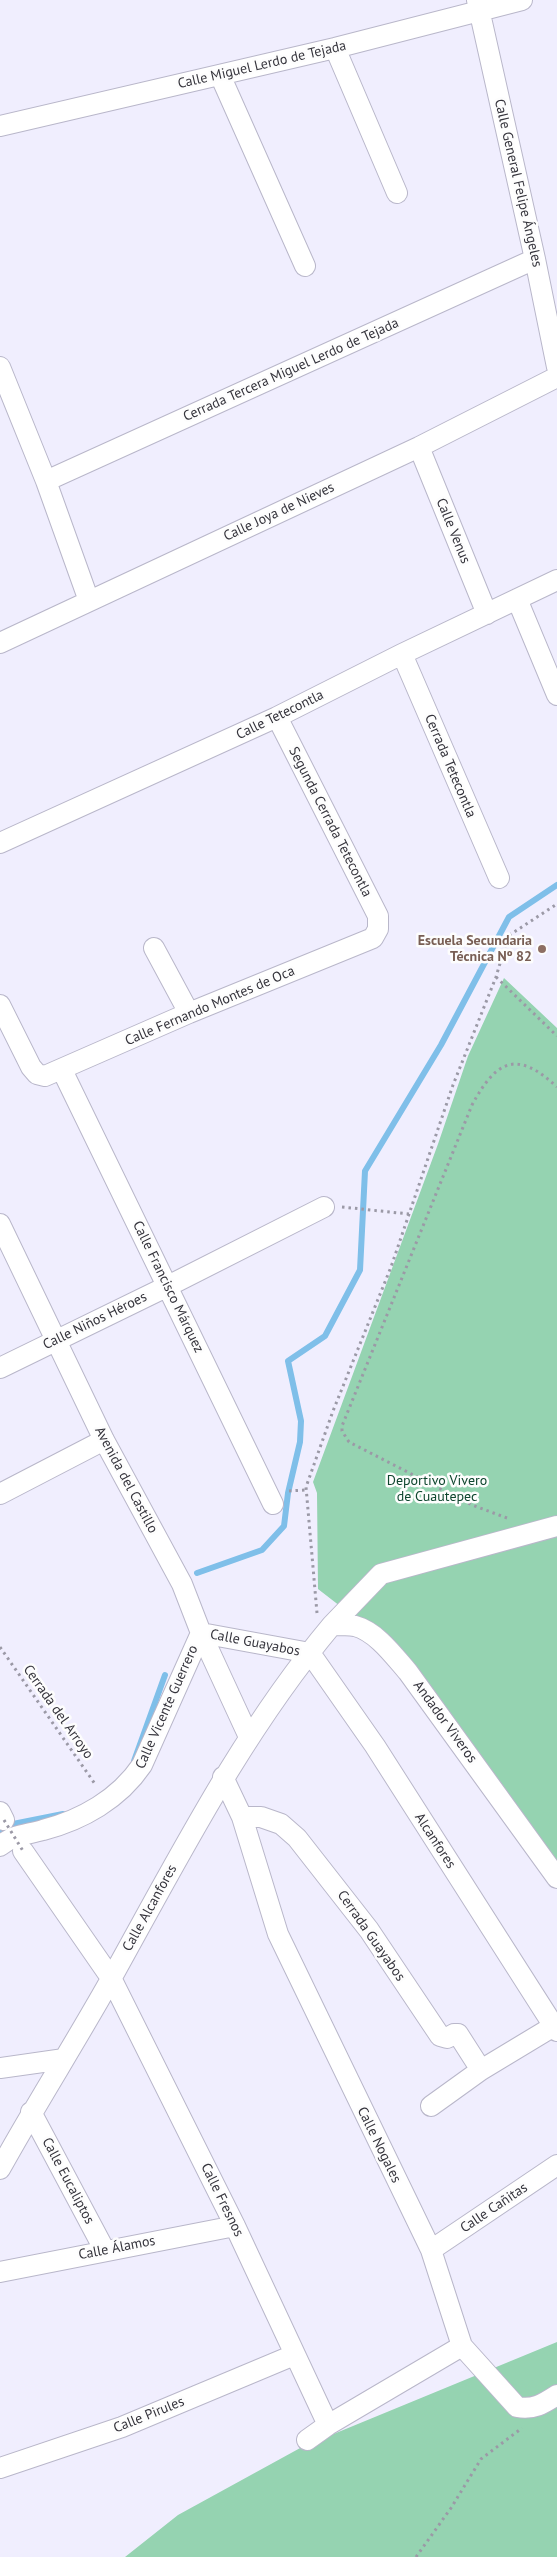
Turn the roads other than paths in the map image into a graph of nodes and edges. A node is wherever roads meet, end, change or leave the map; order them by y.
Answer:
1 (522, 0) edge
2 (478, 5) edge
3 (335, 48) junction
4 (220, 75) junction
5 (0, 126) edge
6 (397, 193) dead end
7 (536, 259) junction
8 (305, 266) dead end
9 (0, 367) edge
10 (557, 367) edge
11 (557, 377) edge
12 (419, 447) junction
13 (46, 481) junction
14 (557, 580) edge
15 (517, 599) junction
16 (88, 601) junction
17 (487, 614) junction
18 (0, 643) edge
19 (402, 654) junction
20 (557, 695) edge
21 (277, 717) junction
22 (0, 844) edge
23 (499, 878) dead end
24 (378, 929) joint
25 (154, 948) dead end
26 (0, 1005) edge
27 (190, 1013) junction
28 (62, 1070) junction
29 (334, 1207) road end
30 (0, 1224) edge
31 (168, 1286) junction
32 (56, 1340) junction
33 (0, 1368) edge
34 (104, 1440) junction
35 (0, 1494) edge
36 (277, 1498) road end
37 (557, 1526) edge
38 (332, 1625) junction
39 (200, 1633) junction
40 (310, 1653) junction
41 (249, 1737) junction
42 (223, 1778) junction
43 (242, 1817) junction
44 (0, 1846) edge
45 (23, 1851) road end
46 (557, 1878) edge
47 (111, 1978) junction
48 (555, 2029) edge
49 (64, 2059) junction
50 (0, 2068) edge
51 (481, 2070) junction
52 (431, 2106) dead end
53 (31, 2112) junction
54 (557, 2165) edge
55 (0, 2170) edge
56 (235, 2226) junction
57 (105, 2250) junction
58 (431, 2250) junction
59 (0, 2272) edge
60 (462, 2346) junction
61 (294, 2355) junction
62 (557, 2395) edge
63 (328, 2425) junction
64 (306, 2440) dead end
65 (0, 2468) edge

1 - 2 street, Calle Miguel Lerdo de Tejada
2 - 3 street, Calle Miguel Lerdo de Tejada
2 - 7 street, Calle General Felipe Ángeles
3 - 4 street, Calle Miguel Lerdo de Tejada
3 - 6 street
4 - 5 street, Calle Miguel Lerdo de Tejada
4 - 8 street
7 - 10 street, Calle General Felipe Ángeles
7 - 13 street, Cerrada Tercera Miguel Lerdo de Tejada
9 - 13 street
11 - 12 street, Calle Joya de Nieves
12 - 16 street, Calle Joya de Nieves
12 - 17 street, Calle Venus
13 - 16 street
14 - 15 street, Calle Tetecontla
15 - 17 street, Calle Tetecontla
15 - 20 street
16 - 18 street, Calle Joya de Nieves
17 - 19 street, Calle Tetecontla
19 - 21 street, Calle Tetecontla
19 - 23 street, Cerrada Tetecontla
21 - 22 street, Calle Tetecontla
21 - 24 street, Segunda Cerrada Tetecontla
24 - 27 street, Calle Fernando Montes de Oca
25 - 27 street
26 - 28 street, Calle Fernando Montes de Oca
27 - 28 street, Calle Fernando Montes de Oca
28 - 31 street, Calle Francisco Márquez
29 - 31 street, Calle Niños Héroes
30 - 32 street, Avenida del Castillo
31 - 32 street, Calle Niños Héroes
31 - 36 street, Calle Francisco Márquez
32 - 33 street, Calle Niños Héroes
32 - 34 street, Avenida del Castillo
34 - 35 street
34 - 39 street, Avenida del Castillo
37 - 38 street
38 - 40 street
38 - 46 street, Andador Viveros
39 - 40 street, Calle Guayabos
39 - 41 street, Avenida del Castillo
39 - 44 street, Calle Vicente Guerrero
40 - 41 street, Calle Alcanfores
40 - 48 street, Alcanfores
41 - 42 street, Calle Alcanfores
42 - 43 street, Calle Nogales
42 - 47 street, Calle Alcanfores
43 - 51 street, Cerrada Guayabos
43 - 58 street, Calle Nogales
45 - 47 street, Calle Fresnos
47 - 49 street, Calle Alcanfores
47 - 56 street, Calle Fresnos
48 - 51 street
49 - 50 street
49 - 53 street, Calle Alcanfores
51 - 52 street
53 - 55 street, Calle Alcanfores
53 - 57 street, Calle Eucaliptos
54 - 58 street, Calle Cañitas
56 - 57 street, Calle Álamos
56 - 61 street, Calle Fresnos
57 - 59 street, Calle Álamos
58 - 60 street, Calle Nogales
60 - 62 street
60 - 63 street
61 - 63 street, Calle Fresnos
61 - 65 street, Calle Pirules
63 - 64 street

